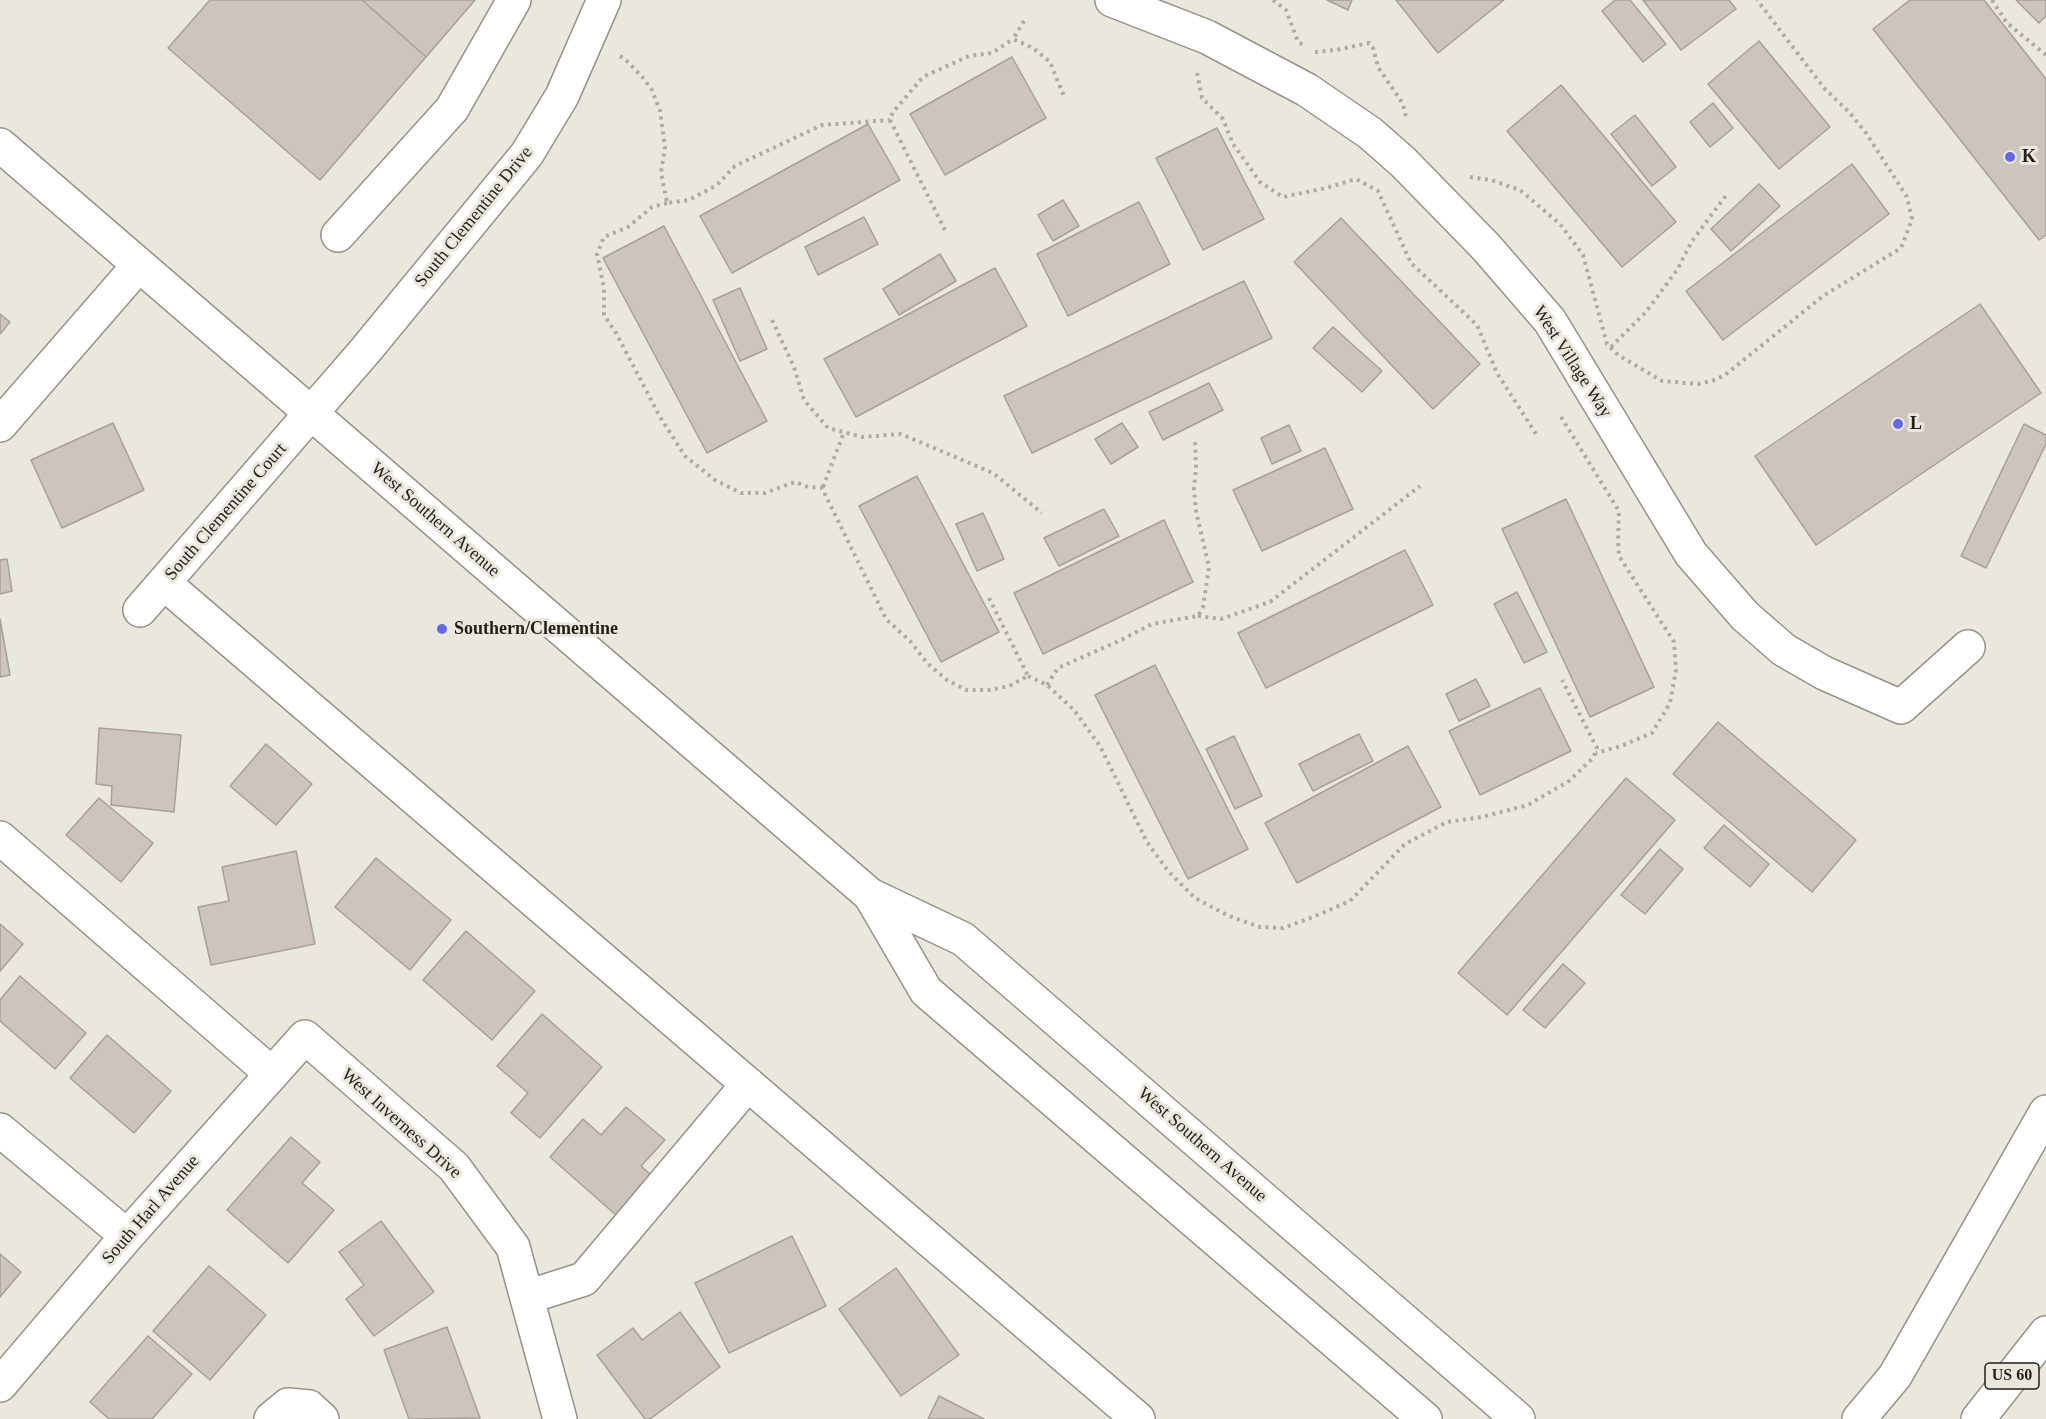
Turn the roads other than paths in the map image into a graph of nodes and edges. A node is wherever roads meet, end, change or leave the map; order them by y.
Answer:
1 (514, 0) edge
2 (604, 0) edge
3 (1112, 0) edge
4 (0, 145) edge
5 (338, 235) dead end
6 (139, 265) junction
7 (312, 414) junction
8 (0, 425) edge
9 (164, 583) junction
10 (140, 610) dead end
11 (1968, 647) dead end
12 (0, 838) edge
13 (870, 895) junction
14 (305, 1038) joint
15 (272, 1074) junction
16 (748, 1084) junction
17 (2046, 1112) edge
18 (0, 1131) edge
19 (126, 1236) junction
20 (527, 1298) junction
21 (2046, 1333) edge
22 (0, 1385) edge
23 (271, 1419) edge
24 (322, 1419) edge
25 (560, 1419) edge
26 (1138, 1419) edge
27 (1425, 1419) edge
28 (1518, 1419) edge
29 (1858, 1419) edge
30 (1977, 1419) edge

1 - 5 main road
2 - 7 main road, South Clementine Drive
3 - 11 main road, West Village Way
4 - 6 main road, West Southern Avenue
6 - 7 main road, West Southern Avenue
6 - 8 main road
7 - 9 main road, South Clementine Court
7 - 13 main road, West Southern Avenue
9 - 10 main road, South Clementine Court
9 - 16 main road
12 - 15 main road
13 - 27 main road, West Southern Avenue
13 - 28 main road, West Southern Avenue
14 - 15 main road, South Harl Avenue
14 - 20 main road, West Inverness Drive
15 - 19 main road, South Harl Avenue
16 - 20 main road
16 - 26 main road
17 - 29 main road
18 - 19 main road
19 - 22 main road, South Harl Avenue
20 - 25 main road, West Inverness Drive
21 - 30 main road, US 60
23 - 24 main road

